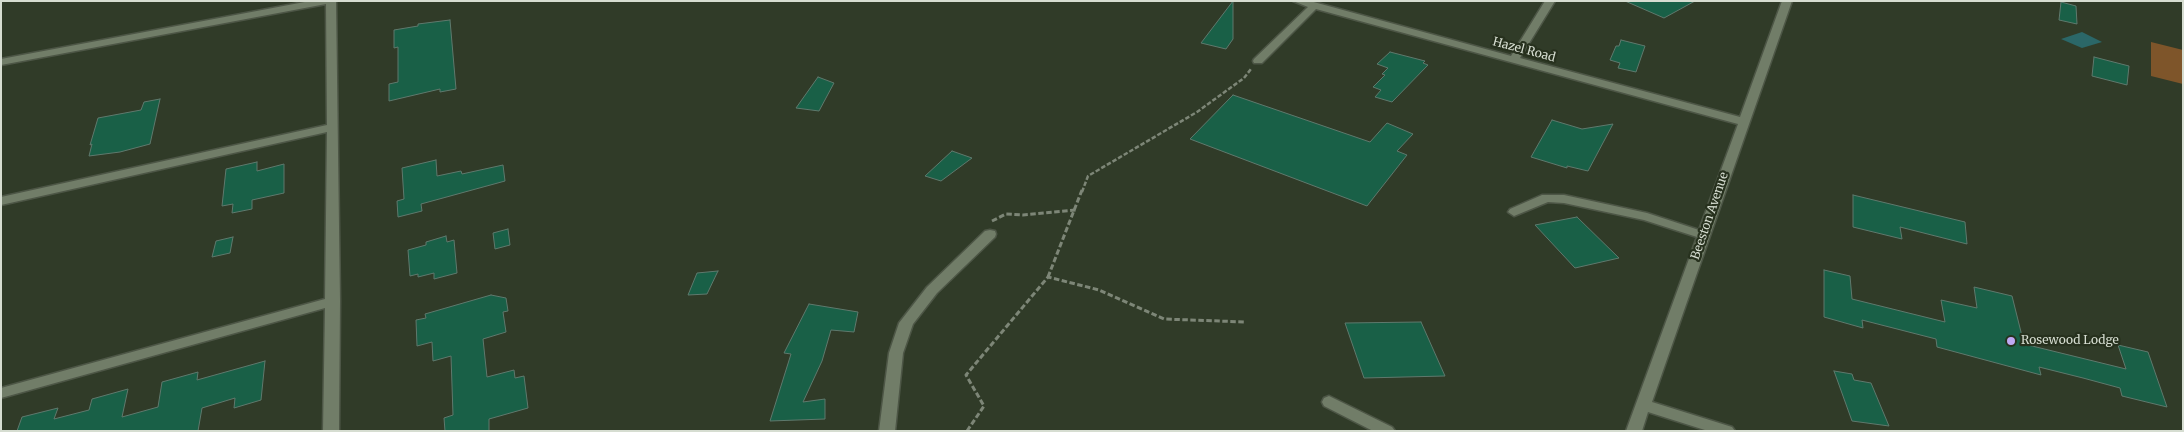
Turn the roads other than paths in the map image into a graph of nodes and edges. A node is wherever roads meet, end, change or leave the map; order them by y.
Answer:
1 (329, 1) edge
2 (1298, 1) edge
3 (1550, 1) edge
4 (1787, 1) edge
5 (1314, 6) junction
6 (1514, 60) junction
7 (1258, 61) road end
8 (1, 62) edge
9 (1744, 122) junction
10 (333, 127) junction
11 (1, 201) edge
12 (1514, 212) dead end
13 (990, 234) road end
14 (1703, 235) junction
15 (333, 301) junction
16 (1, 393) edge
17 (1329, 402) dead end
18 (1643, 405) junction
19 (331, 431) edge
20 (887, 431) edge
21 (1387, 431) edge
22 (1634, 431) edge
23 (1727, 431) edge

1 - 8 street
1 - 10 street
2 - 5 street, Hazel Road
3 - 6 street
4 - 9 street, Beeston Avenue
5 - 6 street, Hazel Road
5 - 7 street
6 - 9 street, Hazel Road
9 - 14 street, Beeston Avenue
10 - 11 street
10 - 15 street
12 - 14 street
13 - 20 street
14 - 18 street, Beeston Avenue
15 - 16 street
15 - 19 street
17 - 21 street
18 - 22 street, Beeston Avenue
18 - 23 street

